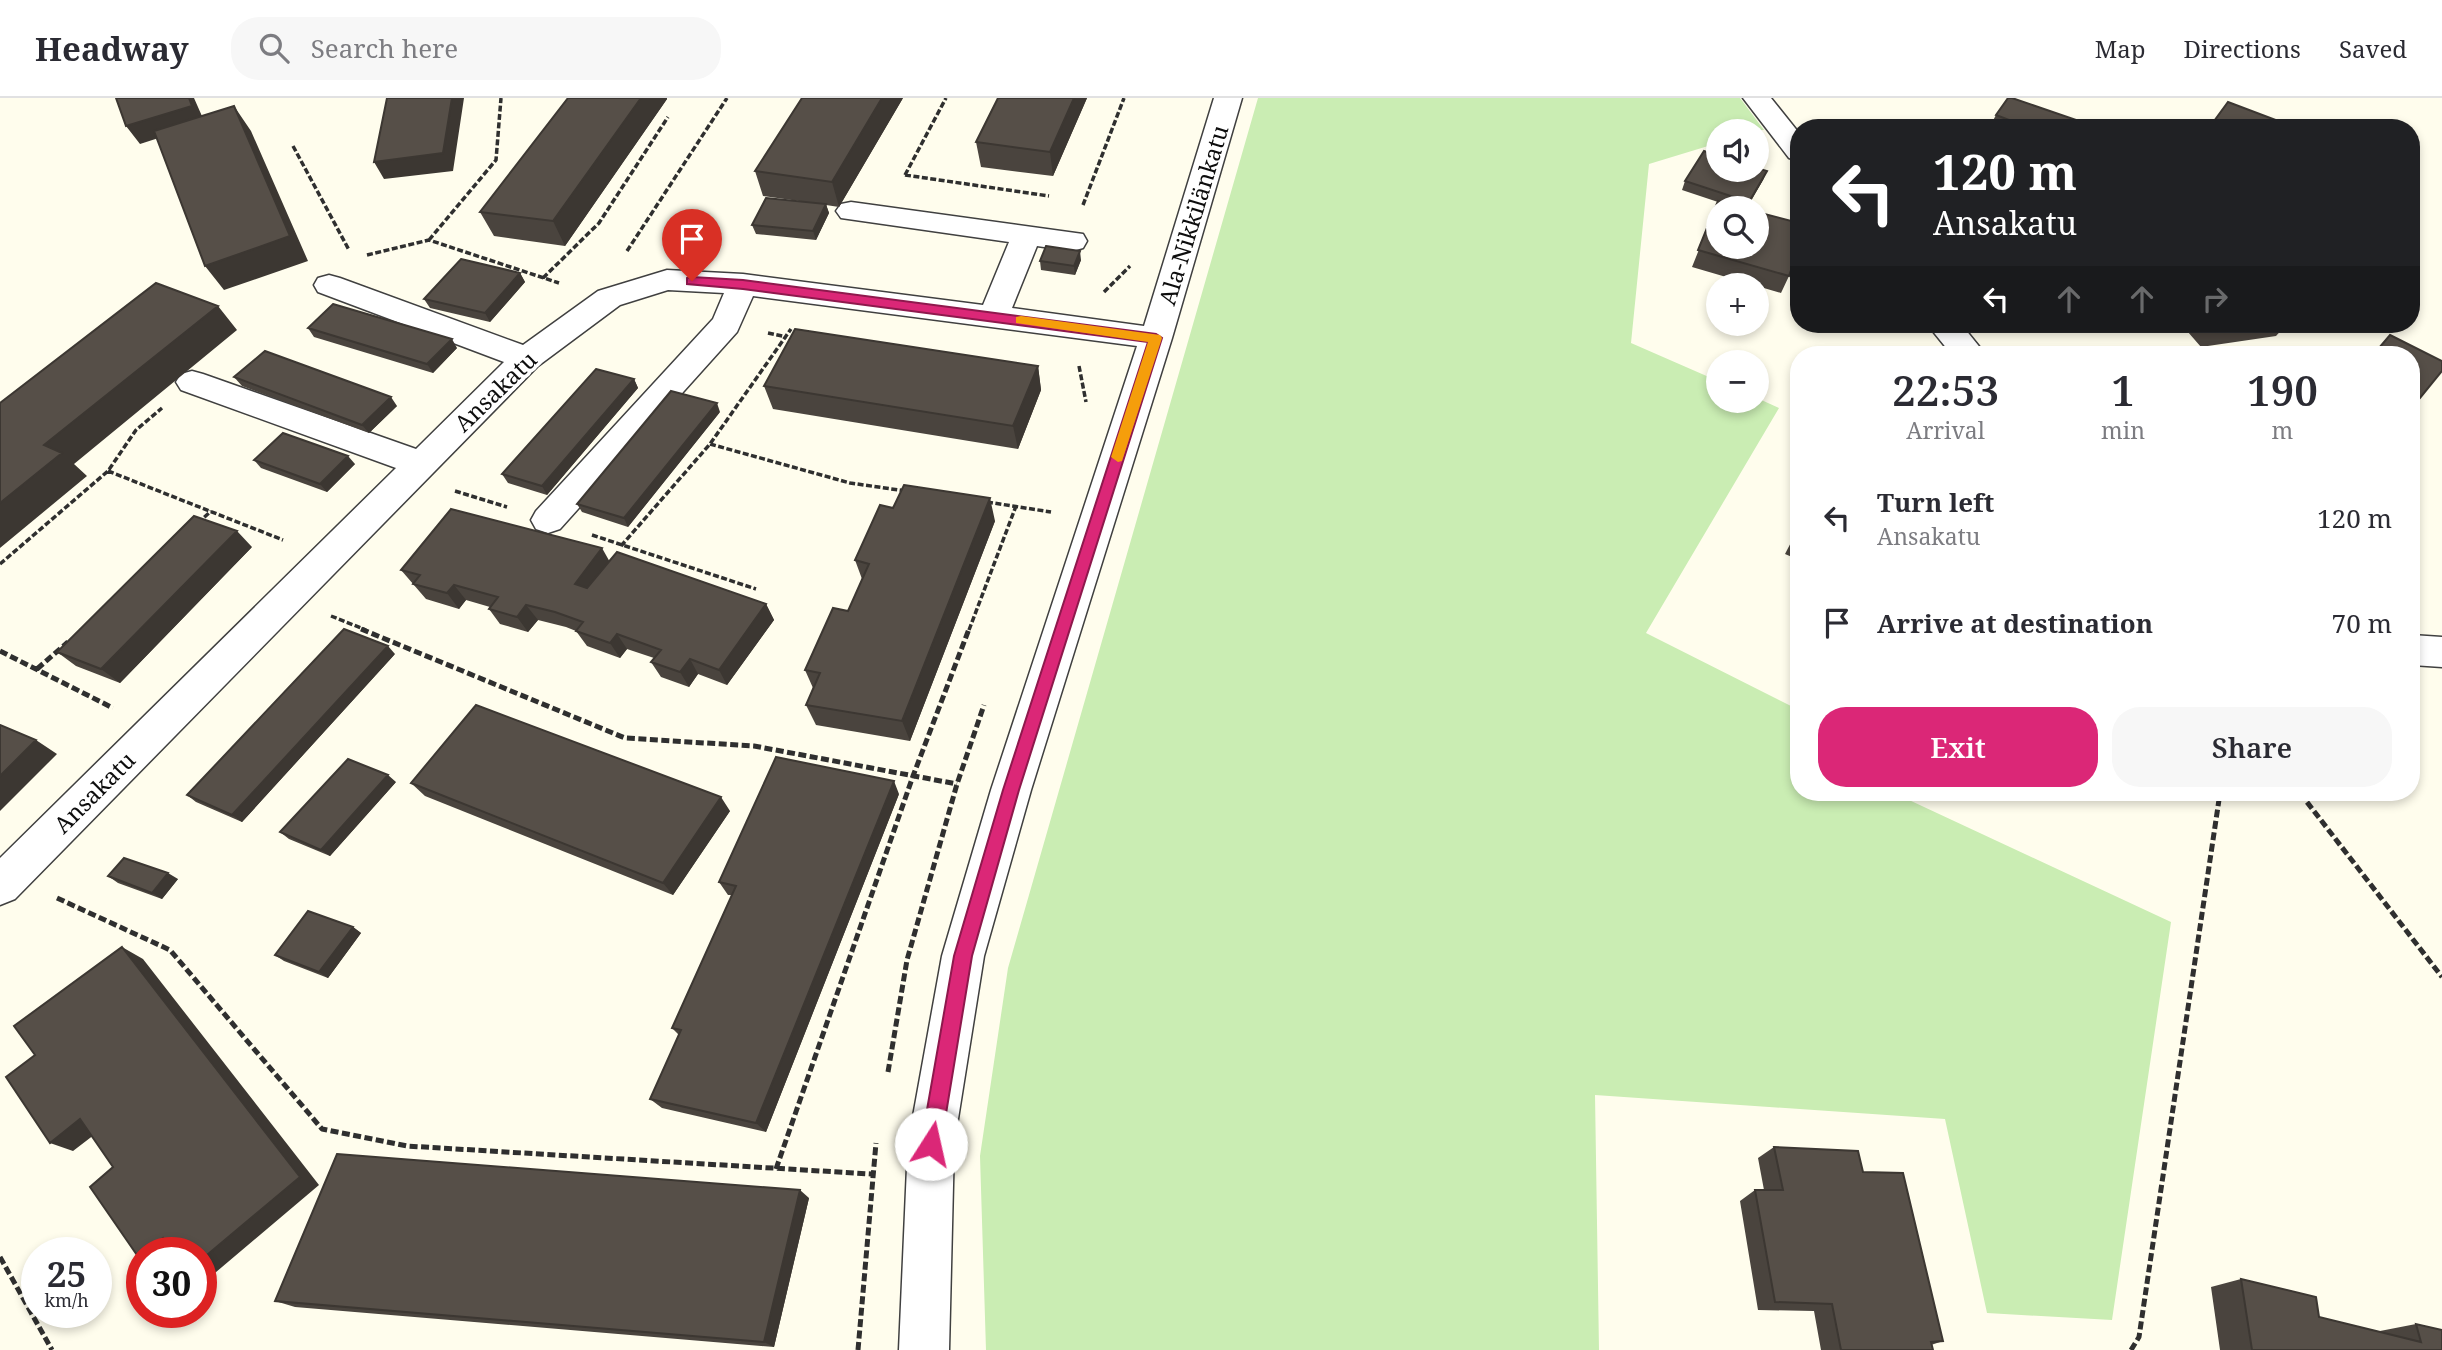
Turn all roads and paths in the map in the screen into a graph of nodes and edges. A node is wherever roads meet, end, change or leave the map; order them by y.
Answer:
1 (501, 98) edge
2 (727, 98) edge
3 (946, 98) edge
4 (1124, 98) edge
5 (1228, 98) edge
6 (1757, 98) edge
7 (668, 117) dead end
8 (1790, 140) edge
9 (293, 146) dead end
10 (905, 175) junction
11 (1057, 198) dead end
12 (1071, 200) dead end
13 (1085, 202) junction
14 (851, 211) dead end
15 (884, 216) junction
16 (1027, 234) junction
17 (429, 240) junction
18 (1072, 241) joint
19 (354, 259) junction
20 (620, 261) dead end
21 (543, 278) junction
22 (743, 284) junction
23 (329, 285) joint
24 (566, 285) dead end
25 (810, 293) junction
26 (993, 317) junction
27 (1156, 338) junction
28 (527, 358) junction
29 (192, 382) joint
30 (709, 444) junction
31 (420, 465) junction
32 (108, 471) junction
33 (919, 493) edge
34 (975, 500) edge
35 (1016, 506) junction
36 (211, 511) junction
37 (1051, 512) dead end
38 (548, 520) dead end
39 (190, 530) edge
40 (295, 544) dead end
41 (621, 546) dead end
42 (0, 565) edge
43 (287, 598) junction
44 (78, 632) edge
45 (0, 651) edge
46 (2420, 651) edge
47 (2442, 652) edge
48 (37, 669) junction
49 (121, 712) dead end
50 (913, 776) junction
51 (957, 784) dead end
52 (2219, 801) edge
53 (2306, 801) edge
54 (5, 881) edge
55 (2442, 977) edge
56 (776, 1169) junction
57 (871, 1174) dead end
58 (0, 1257) edge
59 (52, 1350) edge
60 (924, 1350) edge
61 (2131, 1350) edge

1 - 17 path
2 - 20 path
3 - 10 path
4 - 13 path
5 - 27 street, Ala-Nikkilänkatu
6 - 8 street
7 - 21 path
9 - 19 path
10 - 11 path
10 - 15 path
12 - 13 path
13 - 18 path
14 - 15 street
15 - 16 street
16 - 18 street
16 - 26 street
17 - 19 path
17 - 21 path
19 - 23 path
21 - 24 path
22 - 25 street, Ansakatu
22 - 28 street, Ansakatu
22 - 38 street
23 - 28 street
25 - 26 street, Ansakatu
25 - 30 path
26 - 27 street, Ansakatu
27 - 60 street, Ala-Nikkilänkatu
28 - 31 street, Ansakatu
29 - 31 street
29 - 32 path
30 - 33 path
30 - 41 path
31 - 43 street, Ansakatu
32 - 36 path
32 - 42 path
34 - 35 path
35 - 37 path
35 - 50 path
36 - 39 path
36 - 40 path
43 - 50 path
43 - 54 street, Ansakatu
44 - 48 path
45 - 48 path
46 - 47 street
48 - 49 path
50 - 51 path
50 - 56 path
52 - 61 path
53 - 55 path
54 - 56 path
56 - 57 path
58 - 59 path

